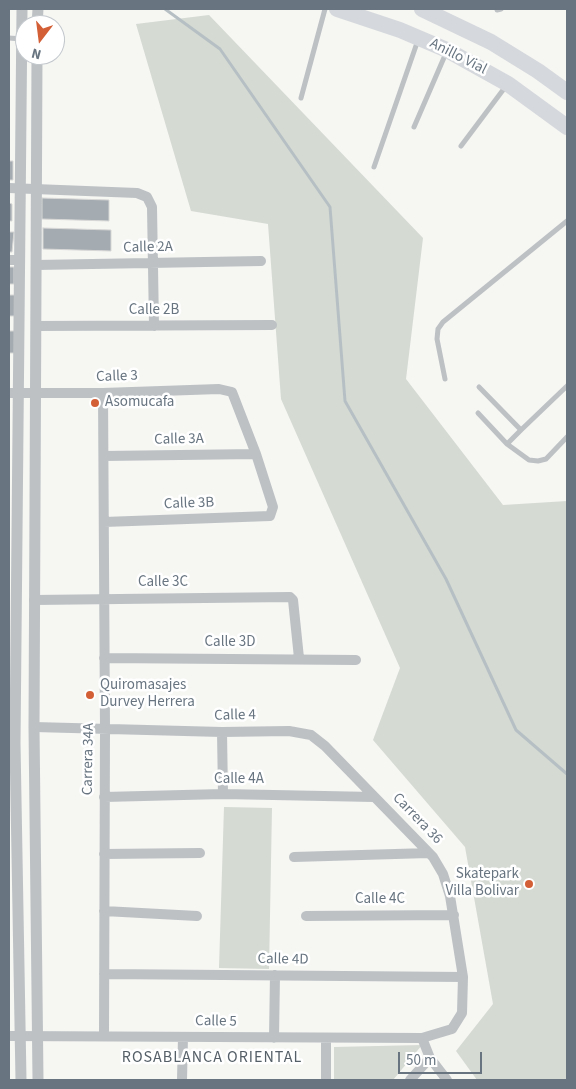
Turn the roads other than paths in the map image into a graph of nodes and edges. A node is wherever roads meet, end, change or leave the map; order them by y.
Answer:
1 (325, 9) edge
2 (337, 9) edge
3 (422, 9) edge
4 (419, 38) junction
5 (447, 50) junction
6 (21, 65) edge
7 (37, 65) edge
8 (508, 84) junction
9 (567, 92) edge
10 (301, 98) dead end
11 (567, 126) edge
12 (414, 127) dead end
13 (461, 146) dead end
14 (374, 167) dead end
15 (14, 188) edge
16 (36, 188) junction
17 (567, 221) edge
18 (14, 260) edge
19 (261, 261) dead end
20 (153, 263) junction
21 (36, 265) junction
22 (272, 325) dead end
23 (36, 326) junction
24 (154, 326) junction
25 (14, 327) edge
26 (445, 379) dead end
27 (567, 386) edge
28 (479, 387) dead end
29 (13, 393) edge
30 (103, 393) junction
31 (36, 394) junction
32 (478, 413) dead end
33 (521, 430) junction
34 (567, 437) edge
35 (507, 444) junction
36 (256, 454) junction
37 (104, 456) junction
38 (104, 522) junction
39 (104, 598) junction
40 (34, 600) junction
41 (104, 658) junction
42 (299, 658) junction
43 (356, 660) dead end
44 (12, 727) edge
45 (34, 727) junction
46 (105, 729) junction
47 (222, 732) junction
48 (311, 736) joint
49 (12, 743) edge
50 (223, 794) junction
51 (104, 797) junction
52 (374, 797) junction
53 (200, 853) dead end
54 (429, 853) junction
55 (104, 854) junction
56 (294, 857) dead end
57 (104, 911) junction
58 (454, 915) junction
59 (197, 916) dead end
60 (306, 916) dead end
61 (104, 974) junction
62 (276, 975) junction
63 (463, 977) junction
64 (12, 1036) edge
65 (104, 1036) junction
66 (37, 1037) junction
67 (182, 1037) junction
68 (274, 1038) junction
69 (326, 1038) junction
70 (422, 1038) junction
71 (430, 1058) junction
72 (20, 1080) edge
73 (38, 1080) edge
74 (182, 1080) edge
75 (326, 1080) edge
76 (410, 1080) edge
77 (447, 1080) edge

1 - 10 lane
2 - 4 highway, Anillo Vial
3 - 9 highway, Anillo Vial
4 - 5 highway, Anillo Vial
4 - 14 lane
5 - 8 highway, Anillo Vial
5 - 12 lane
6 - 15 street
7 - 16 street
8 - 11 highway, Anillo Vial
8 - 13 lane
15 - 16 street
15 - 18 street
16 - 20 street
16 - 21 street
17 - 26 lane
18 - 25 street
19 - 20 street, Calle 2A
20 - 21 street, Calle 2A
20 - 24 street
21 - 23 street
22 - 24 street, Calle 2B
23 - 24 street, Calle 2B
23 - 31 street
25 - 29 street
27 - 33 lane
28 - 33 lane
29 - 31 street, Calle 3
29 - 44 street
30 - 31 street, Calle 3
30 - 36 street, Calle 3
30 - 37 street, Carrera 34A
31 - 40 street
32 - 35 lane
33 - 35 lane
34 - 35 lane
36 - 37 street, Calle 3A
36 - 38 street, Calle 3B
37 - 38 street, Carrera 34A
38 - 39 street, Carrera 34A
39 - 40 street, Calle 3C
39 - 41 street, Carrera 34A
39 - 42 street, Calle 3C
40 - 45 street
41 - 42 street, Calle 3D
41 - 46 street, Carrera 34A
42 - 43 street, Calle 3D
44 - 45 street, Calle 4
44 - 49 street
45 - 46 street, Calle 4
45 - 66 street
46 - 47 street, Calle 4
46 - 51 street, Carrera 34A
47 - 48 street, Calle 4
47 - 50 street
48 - 52 street, Carrera 36
49 - 64 street
50 - 51 street, Calle 4A
50 - 52 street, Calle 4A
51 - 55 street, Carrera 34A
52 - 54 street, Carrera 36
53 - 55 street
54 - 56 street
54 - 58 street, Carrera 36
55 - 57 street, Carrera 34A
57 - 59 street
57 - 61 street, Carrera 34A
58 - 60 street, Calle 4C
58 - 63 street, Carrera 36
61 - 62 street, Calle 4D
61 - 65 street, Carrera 34A
62 - 63 street, Calle 4D
62 - 68 street
63 - 70 street, Carrera 36
64 - 66 street, Calle 5
64 - 72 street
65 - 66 street, Calle 5
65 - 67 street, Calle 5
66 - 73 street
67 - 68 street, Calle 5
67 - 74 street
68 - 69 street, Calle 5
69 - 70 street, Calle 5
69 - 75 street
70 - 71 street
71 - 76 street
71 - 77 street

